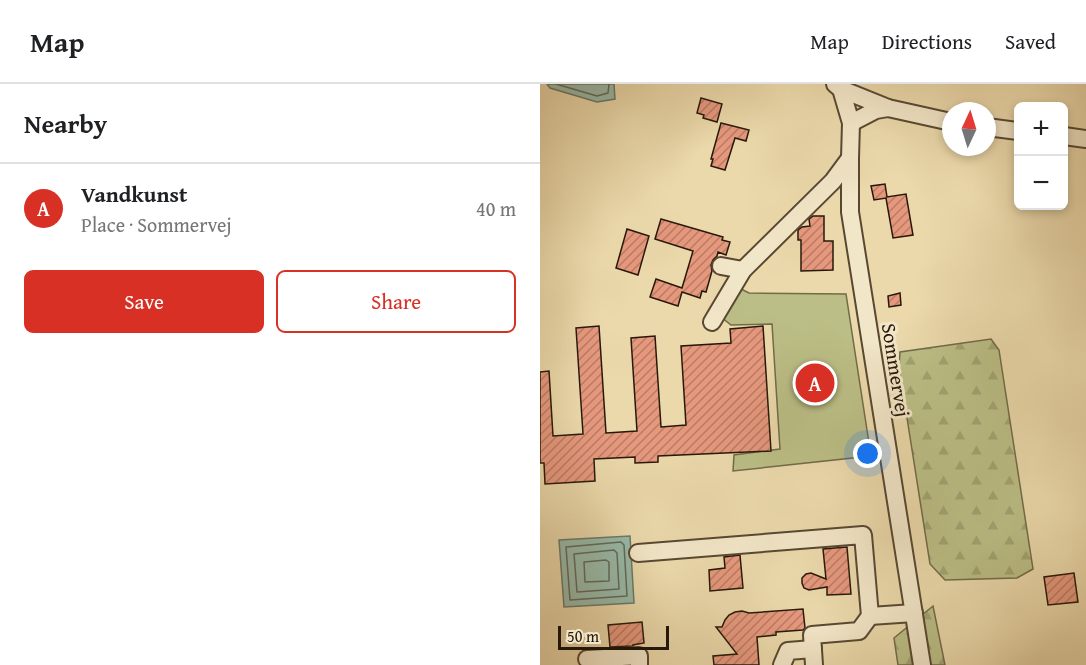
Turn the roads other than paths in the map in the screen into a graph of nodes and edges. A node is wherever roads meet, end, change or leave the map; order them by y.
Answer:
1 (838, 86) edge
2 (888, 108) junction
3 (942, 120) edge
4 (851, 123) junction
5 (996, 129) edge
6 (1014, 131) edge
7 (1068, 137) edge
8 (1086, 139) edge
9 (850, 158) junction
10 (721, 266) dead end
11 (743, 270) junction
12 (712, 322) dead end
13 (638, 553) dead end
14 (914, 613) junction
15 (870, 616) junction
16 (813, 657) edge
17 (587, 659) dead end
18 (639, 665) edge
19 (782, 665) edge
20 (922, 665) edge

1 - 2 street
1 - 4 street, Sommervej
2 - 3 street
2 - 4 street
4 - 9 street, Sommervej
5 - 6 street
7 - 8 street
9 - 11 street
9 - 14 street, Sommervej
10 - 11 street
11 - 12 street
13 - 15 street
14 - 15 street
14 - 20 street, Sommervej
15 - 16 street
16 - 19 street
17 - 18 street

